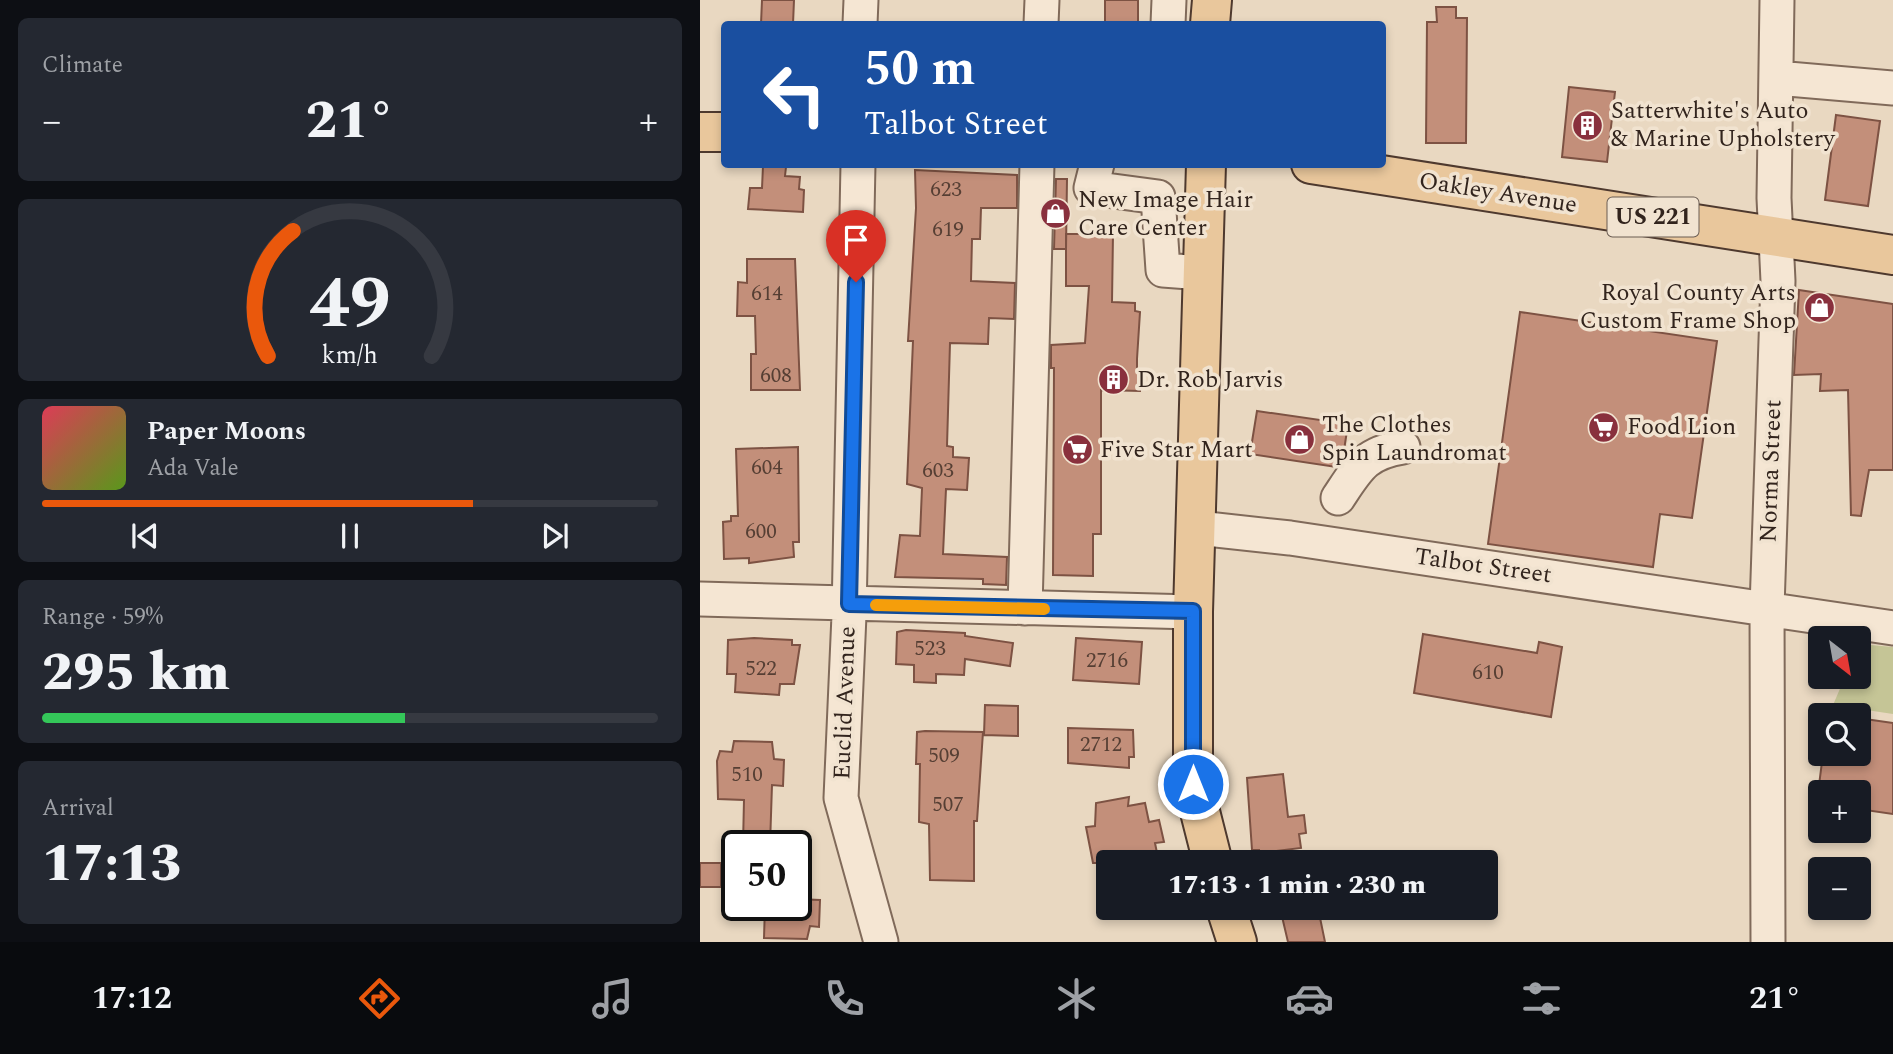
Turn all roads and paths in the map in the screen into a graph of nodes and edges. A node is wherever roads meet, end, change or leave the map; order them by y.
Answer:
1 (861, 0) edge
2 (1042, 0) edge
3 (1168, 0) edge
4 (1212, 0) edge
5 (1777, 0) edge
6 (860, 21) edge
7 (1041, 21) edge
8 (1168, 21) edge
9 (1210, 21) edge
10 (1776, 78) junction
11 (1893, 88) edge
12 (700, 132) edge
13 (721, 132) edge
14 (858, 168) edge
15 (1037, 168) edge
16 (1096, 168) edge
17 (1206, 168) edge
18 (1336, 168) edge
19 (1205, 212) junction
20 (1159, 214) junction
21 (1776, 237) junction
22 (1890, 248) edge
23 (1203, 273) junction
24 (1403, 447) dead end
25 (1338, 499) dead end
26 (1198, 528) junction
27 (700, 599) edge
28 (849, 604) junction
29 (1025, 608) junction
30 (1767, 608) junction
31 (1193, 611) junction
32 (1893, 628) edge
33 (1210, 850) edge
34 (1230, 920) edge
35 (881, 942) edge
36 (1237, 942) edge
37 (1768, 942) edge

1 - 6 street
2 - 7 street
3 - 8 street
4 - 9 main road
5 - 10 street, Norma Street
10 - 11 street
10 - 21 street, Norma Street
12 - 13 main road
14 - 28 street, Euclid Avenue
15 - 29 street
16 - 20 street
17 - 19 main road
18 - 21 main road, Oakley Avenue / US 221
19 - 20 street
19 - 23 main road
20 - 23 street
21 - 22 main road, Oakley Avenue / US 221
21 - 30 street, Norma Street
23 - 26 main road
24 - 25 street
26 - 30 street, Talbot Street
26 - 31 main road
27 - 28 street
28 - 29 street
28 - 35 street, Euclid Avenue
29 - 31 street
30 - 32 street, Talbot Street
30 - 37 street, Norma Street
31 - 33 main road
34 - 36 main road

